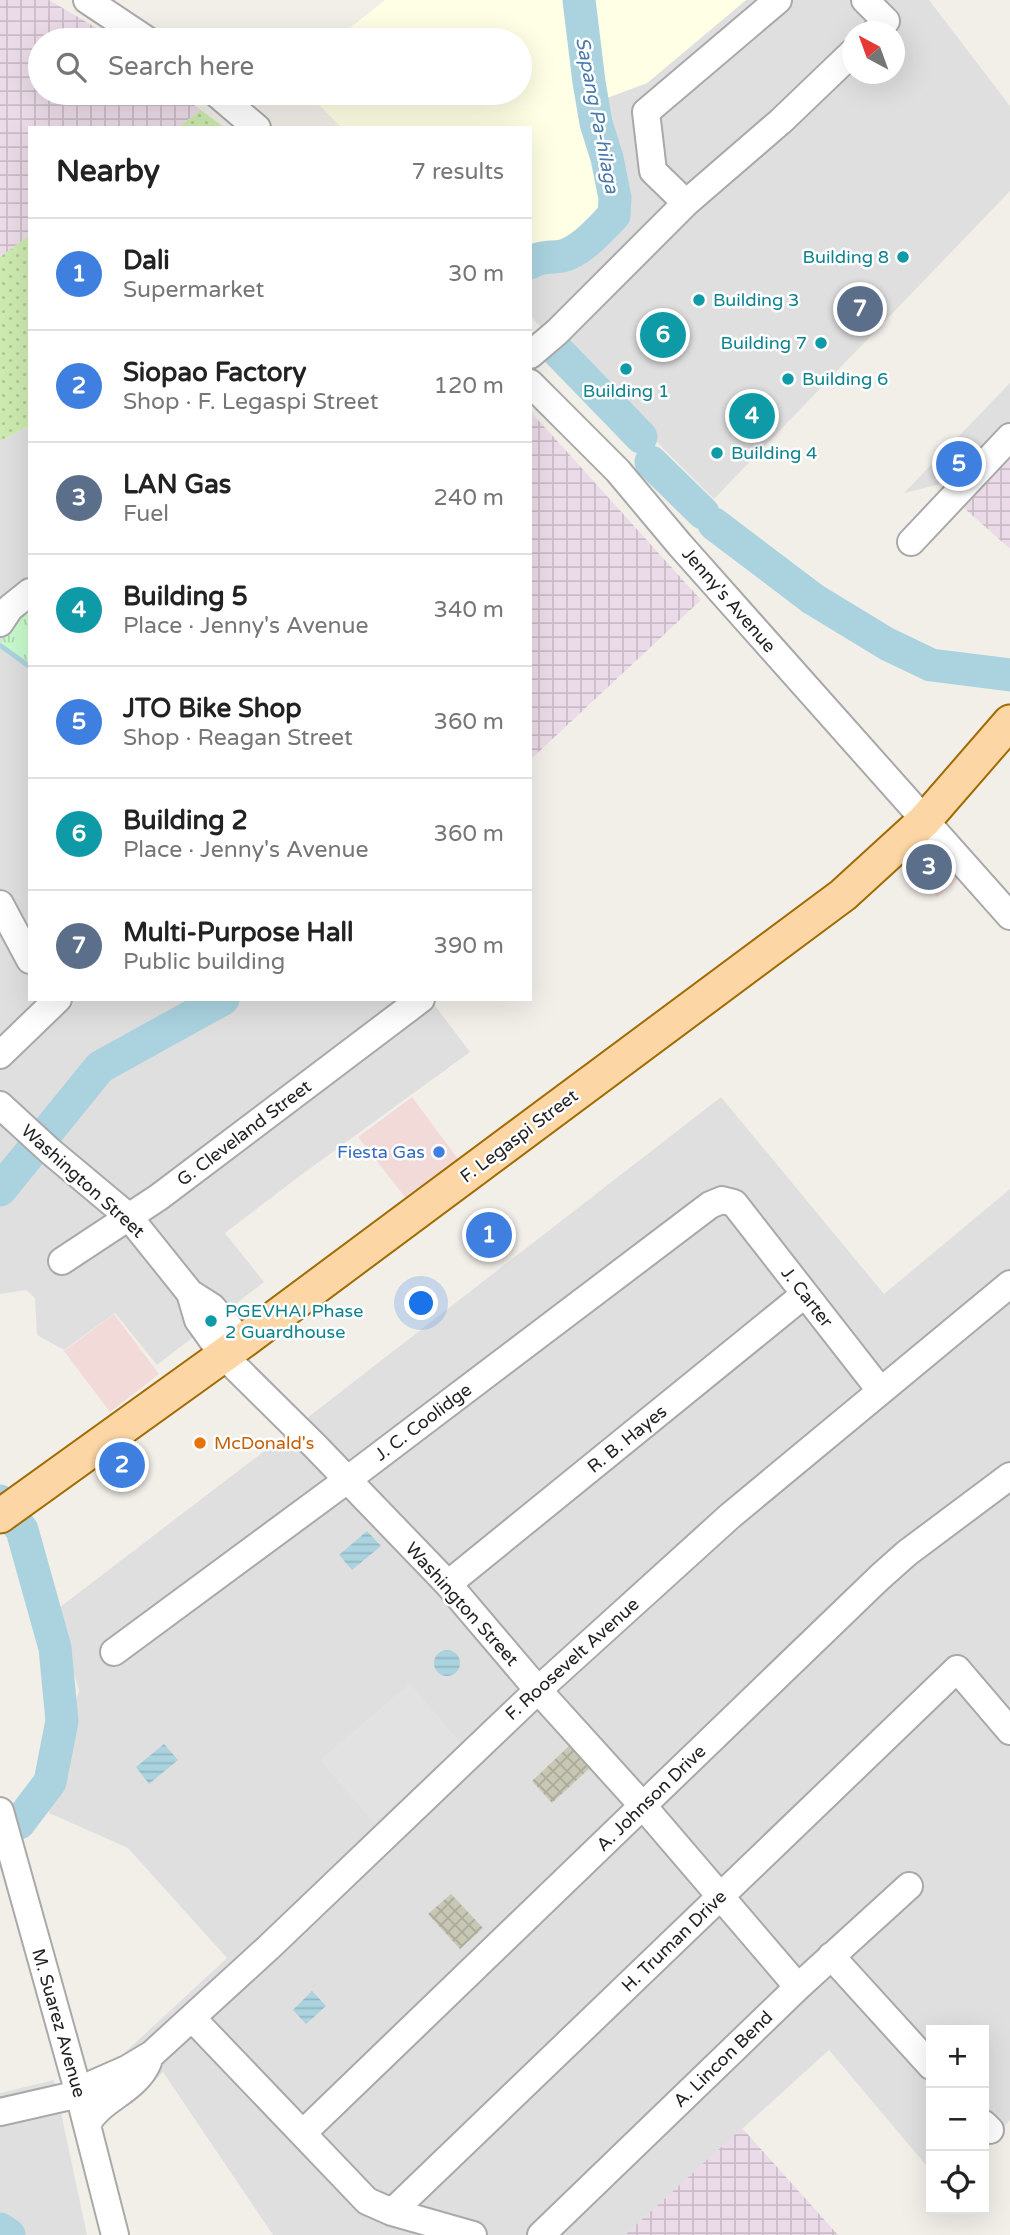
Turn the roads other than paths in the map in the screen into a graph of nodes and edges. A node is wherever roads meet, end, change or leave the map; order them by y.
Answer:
1 (88, 0) edge
2 (778, 0) edge
3 (865, 0) edge
4 (886, 21) edge
5 (129, 28) edge
6 (842, 63) edge
7 (230, 105) edge
8 (255, 126) edge
9 (686, 202) junction
10 (532, 353) edge
11 (532, 385) edge
12 (1010, 437) edge
13 (911, 542) dead end
14 (28, 595) edge
15 (0, 623) edge
16 (1010, 722) edge
17 (924, 821) junction
18 (0, 904) edge
19 (1010, 916) edge
20 (28, 956) edge
21 (53, 1001) edge
22 (418, 1001) edge
23 (0, 1055) edge
24 (0, 1105) edge
25 (734, 1203) joint
26 (129, 1217) junction
27 (62, 1261) dead end
28 (1010, 1284) edge
29 (805, 1294) junction
30 (233, 1348) junction
31 (880, 1390) junction
32 (306, 1418) dead end
33 (316, 1447) junction
34 (1010, 1476) edge
35 (347, 1480) junction
36 (5, 1512) edge
37 (449, 1584) junction
38 (114, 1651) dead end
39 (538, 1690) junction
40 (1005, 1717) edge
41 (643, 1806) junction
42 (0, 1811) edge
43 (909, 1886) dead end
44 (720, 1897) junction
45 (831, 1956) junction
46 (797, 1986) junction
47 (192, 2019) junction
48 (152, 2054) junction
49 (926, 2060) edge
50 (77, 2090) junction
51 (0, 2112) edge
52 (86, 2124) junction
53 (303, 2133) junction
54 (392, 2212) junction
55 (115, 2235) edge
56 (473, 2235) edge
57 (541, 2235) edge

1 - 5 street
2 - 9 street
3 - 4 street
6 - 9 street
7 - 8 street
9 - 10 street
11 - 17 street, Jenny's Avenue
12 - 13 street
14 - 15 street
16 - 17 main road, F. Legaspi Street
17 - 19 street, Jenny's Avenue
17 - 30 main road, F. Legaspi Street
18 - 20 street
21 - 23 street
22 - 26 street, G. Cleveland Street
24 - 26 street, Washington Street
25 - 29 street, J. Carter
25 - 35 street, J. C. Coolidge
26 - 27 street, G. Cleveland Street
26 - 30 street, Washington Street
28 - 31 street, F. Roosevelt Avenue
29 - 31 street, J. Carter
29 - 37 street, R. B. Hayes
30 - 33 street, Washington Street
30 - 36 main road, F. Legaspi Street
31 - 39 street, F. Roosevelt Avenue
32 - 33 street, Washington Street
33 - 35 street, Washington Street
34 - 41 street, A. Johnson Drive
35 - 37 street, Washington Street
35 - 38 street, J. C. Coolidge
37 - 39 street, Washington Street
39 - 41 street, Washington Street
39 - 47 street, F. Roosevelt Avenue
40 - 44 street, H. Truman Drive
41 - 44 street, Washington Street
41 - 53 street, A. Johnson Drive
42 - 50 street, M. Suarez Avenue
43 - 45 street, A. Lincon Bend
44 - 46 street, Washington Street
44 - 54 street, H. Truman Drive
45 - 46 street, A. Lincon Bend
45 - 49 street
46 - 57 street, A. Lincon Bend
47 - 48 street, F. Roosevelt Avenue
47 - 53 street
48 - 50 street, F. Roosevelt Avenue
48 - 52 street, F. Roosevelt Avenue
50 - 51 street, F. Roosevelt Avenue
50 - 52 street, M. Suarez Avenue
52 - 55 street, M. Suarez Avenue
53 - 54 street
54 - 56 street

